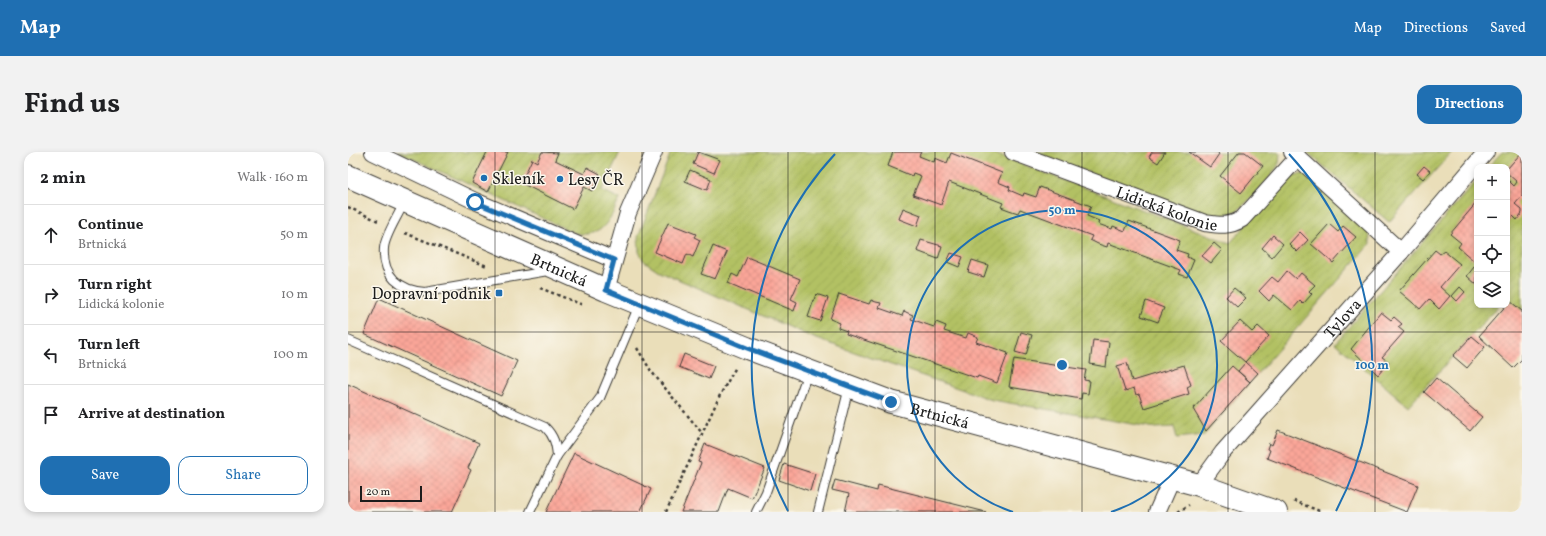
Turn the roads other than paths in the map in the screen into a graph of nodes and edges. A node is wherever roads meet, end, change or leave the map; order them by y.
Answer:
1 (374, 152) edge
2 (654, 152) edge
3 (1013, 152) edge
4 (1486, 152) edge
5 (1295, 154) edge
6 (348, 176) edge
7 (404, 202) junction
8 (1401, 252) junction
9 (614, 260) junction
10 (556, 269) junction
11 (606, 290) junction
12 (640, 304) junction
13 (348, 340) edge
14 (808, 371) junction
15 (849, 386) junction
16 (557, 456) junction
17 (1172, 478) junction
18 (1199, 485) junction
19 (530, 512) edge
20 (756, 512) edge
21 (818, 512) edge
22 (1157, 512) edge
23 (1276, 512) edge

1 - 9 street, Brtnická
2 - 9 street
3 - 5 street, Lidická kolonie
4 - 8 street, Tylova
5 - 8 street, Lidická kolonie
6 - 7 main road, Brtnická
7 - 10 main road, Brtnická
7 - 10 lane
8 - 18 street, Tylova
9 - 11 street
10 - 11 main road, Brtnická
11 - 12 main road, Brtnická
12 - 14 main road, Brtnická
12 - 16 lane
13 - 16 lane
14 - 15 main road, Brtnická
14 - 20 lane
15 - 17 main road, Brtnická
15 - 21 lane
16 - 19 lane
17 - 18 main road, Brtnická
17 - 22 street
18 - 23 main road, Brtnická

